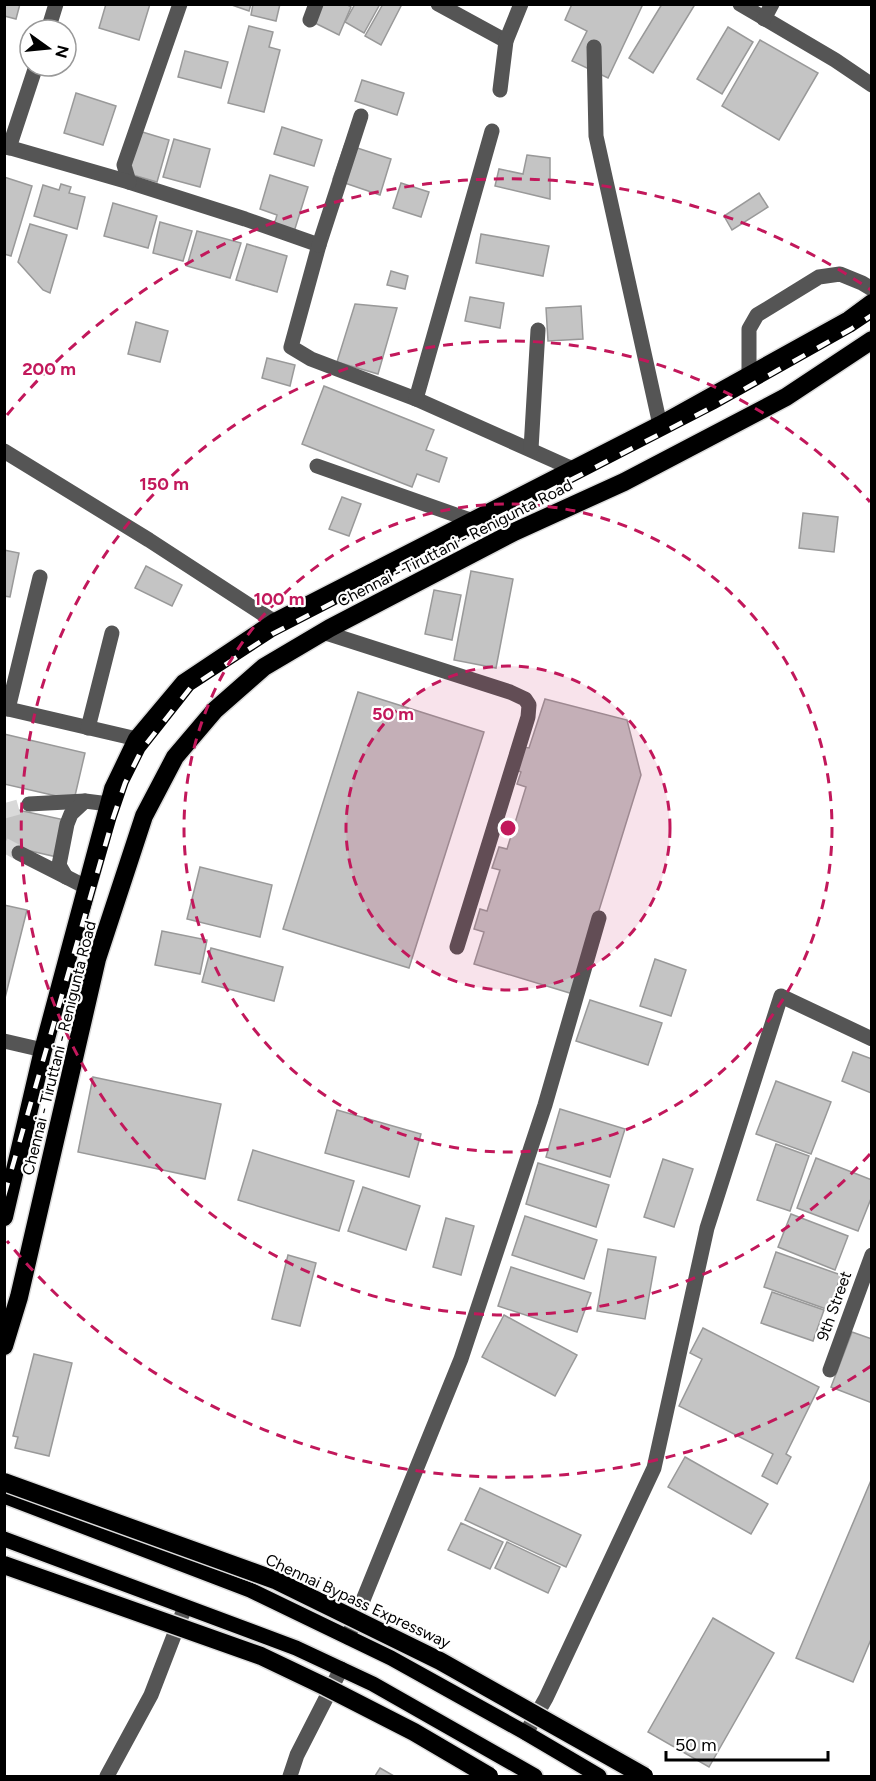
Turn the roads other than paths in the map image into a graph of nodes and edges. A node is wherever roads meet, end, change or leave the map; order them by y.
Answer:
1 (180, 4) edge
2 (316, 4) edge
3 (438, 4) edge
4 (521, 4) edge
5 (740, 4) edge
6 (772, 4) edge
7 (764, 19) junction
8 (310, 20) dead end
9 (506, 41) junction
10 (594, 47) dead end
11 (32, 78) edge
12 (872, 85) edge
13 (500, 90) dead end
14 (361, 116) dead end
15 (492, 131) dead end
16 (7, 147) edge
17 (129, 182) junction
18 (319, 245) junction
19 (872, 289) edge
20 (872, 303) edge
21 (538, 330) dead end
22 (872, 340) edge
23 (749, 376) junction
24 (416, 399) junction
25 (660, 425) junction
26 (531, 449) junction
27 (4, 451) edge
28 (317, 466) dead end
29 (573, 469) junction
30 (473, 520) junction
31 (40, 577) dead end
32 (275, 622) junction
33 (323, 632) junction
34 (112, 633) dead end
35 (6, 708) edge
36 (88, 728) junction
37 (137, 739) junction
38 (85, 801) junction
39 (29, 804) tunnel mouth
40 (108, 804) junction
41 (19, 853) tunnel mouth
42 (66, 877) junction
43 (86, 887) junction
44 (599, 918) dead end
45 (457, 948) dead end
46 (872, 1039) edge
47 (4, 1041) edge
48 (43, 1050) junction
49 (4, 1217) edge
50 (872, 1255) edge
51 (4, 1346) edge
52 (830, 1370) dead end
53 (4, 1482) edge
54 (4, 1496) edge
55 (4, 1539) edge
56 (4, 1565) edge
57 (185, 1607) junction
58 (348, 1637) junction
59 (341, 1669) junction
60 (526, 1733) junction
61 (107, 1776) edge
62 (290, 1776) edge
63 (489, 1776) edge
64 (535, 1776) edge
65 (599, 1776) edge
66 (645, 1776) edge

1 - 17 street
2 - 8 street
3 - 9 street
4 - 9 street
5 - 7 street
6 - 7 street
7 - 12 street
9 - 13 street
10 - 25 street
11 - 16 street
14 - 18 street
15 - 24 street
16 - 17 street
17 - 18 street
18 - 24 street
19 - 23 street
20 - 23 highway, Chennai - Tiruttani - Renigunta Road
21 - 26 street
22 - 33 highway, Chennai - Tiruttani - Renigunta Road
23 - 25 highway, Chennai - Tiruttani - Renigunta Road
24 - 26 street
25 - 29 highway, Chennai - Tiruttani - Renigunta Road
26 - 29 street
27 - 32 street
28 - 30 street
29 - 30 highway, Chennai - Tiruttani - Renigunta Road
30 - 32 highway, Chennai - Tiruttani - Renigunta Road
31 - 35 street
32 - 37 highway, Chennai - Tiruttani - Renigunta Road
33 - 45 street
33 - 51 highway, Chennai - Tiruttani - Renigunta Road
34 - 36 street
35 - 36 street
36 - 37 street
37 - 40 highway, Chennai - Tiruttani - Renigunta Road
38 - 39 street
38 - 40 street
38 - 42 street
40 - 43 highway, Chennai - Tiruttani - Renigunta Road
41 - 42 street
42 - 43 street
43 - 48 highway, Chennai - Tiruttani - Renigunta Road
44 - 58 street
46 - 60 street
47 - 48 street
48 - 49 highway, Chennai - Tiruttani - Renigunta Road
50 - 52 street, 9th Street
53 - 66 highway, Chennai Bypass Expressway, bridge
54 - 58 main road
55 - 57 main road
56 - 63 highway, bridge
57 - 59 main road
57 - 61 street
58 - 60 main road
59 - 62 street
59 - 64 main road
60 - 65 main road

